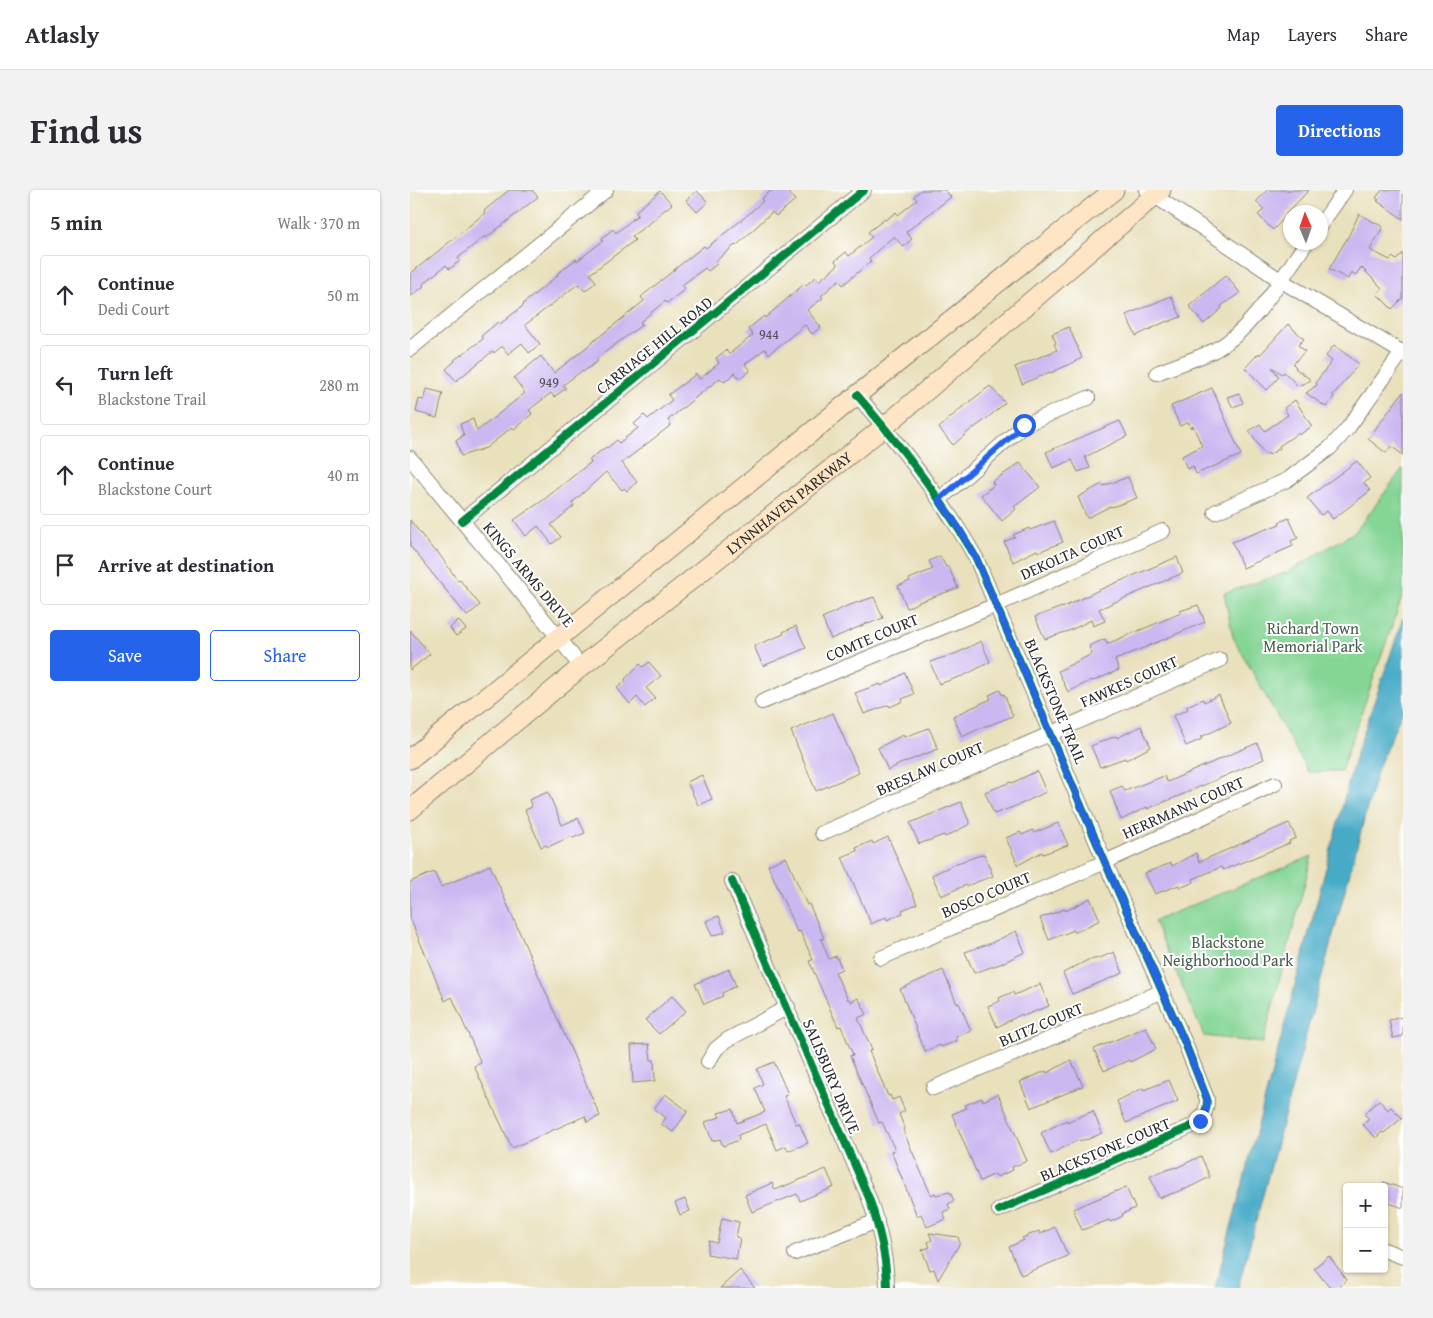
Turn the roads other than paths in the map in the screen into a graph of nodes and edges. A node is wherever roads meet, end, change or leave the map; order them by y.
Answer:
1 (606, 190) edge
2 (864, 190) edge
3 (1114, 190) edge
4 (1346, 190) edge
5 (1154, 192) edge
6 (1328, 214) edge
7 (1301, 250) edge
8 (1280, 280) junction
9 (410, 349) edge
10 (1403, 352) edge
11 (1157, 373) dead end
12 (857, 395) junction
13 (1088, 398) dead end
14 (884, 427) junction
15 (410, 458) edge
16 (939, 500) junction
17 (1215, 512) dead end
18 (462, 521) junction
19 (1163, 531) dead end
20 (996, 605) junction
21 (559, 638) junction
22 (1220, 660) dead end
23 (581, 667) junction
24 (762, 702) dead end
25 (1052, 734) junction
26 (410, 759) edge
27 (1275, 784) dead end
28 (410, 810) edge
29 (822, 833) dead end
30 (1105, 862) junction
31 (732, 881) dead end
32 (881, 958) dead end
33 (1162, 991) junction
34 (788, 1007) junction
35 (1185, 1043) joint
36 (708, 1062) dead end
37 (933, 1088) dead end
38 (999, 1210) dead end
39 (877, 1221) junction
40 (1388, 1251) edge
41 (795, 1253) dead end
42 (1403, 1256) edge
43 (886, 1288) edge

1 - 9 street
2 - 18 street, CARRIAGE HILL ROAD
3 - 12 main road
4 - 6 street
5 - 8 street
5 - 14 main road, LYNNHAVEN PARKWAY
7 - 8 street
8 - 10 street
8 - 11 street
10 - 17 street
12 - 14 street, BLACKSTONE TRAIL
12 - 21 main road
13 - 16 street
14 - 16 street, BLACKSTONE TRAIL
14 - 23 main road, LYNNHAVEN PARKWAY
15 - 18 street, KINGS ARMS DRIVE
16 - 20 street, BLACKSTONE TRAIL
18 - 21 street, KINGS ARMS DRIVE
19 - 20 street, DEKOLTA COURT
20 - 24 street, COMTE COURT
20 - 25 street, BLACKSTONE TRAIL
21 - 23 street, KINGS ARMS DRIVE
21 - 26 main road
22 - 25 street, FAWKES COURT
23 - 28 main road, LYNNHAVEN PARKWAY
25 - 29 street, BRESLAW COURT
25 - 30 street, BLACKSTONE TRAIL
27 - 30 street, HERRMANN COURT
30 - 32 street, BOSCO COURT
30 - 33 street, BLACKSTONE TRAIL
31 - 34 street, SALISBURY DRIVE
33 - 35 street, BLACKSTONE TRAIL
33 - 37 street, BLITZ COURT
34 - 36 street
34 - 39 street, SALISBURY DRIVE
35 - 38 street, BLACKSTONE COURT
39 - 41 street
39 - 43 street, SALISBURY DRIVE
40 - 42 street

